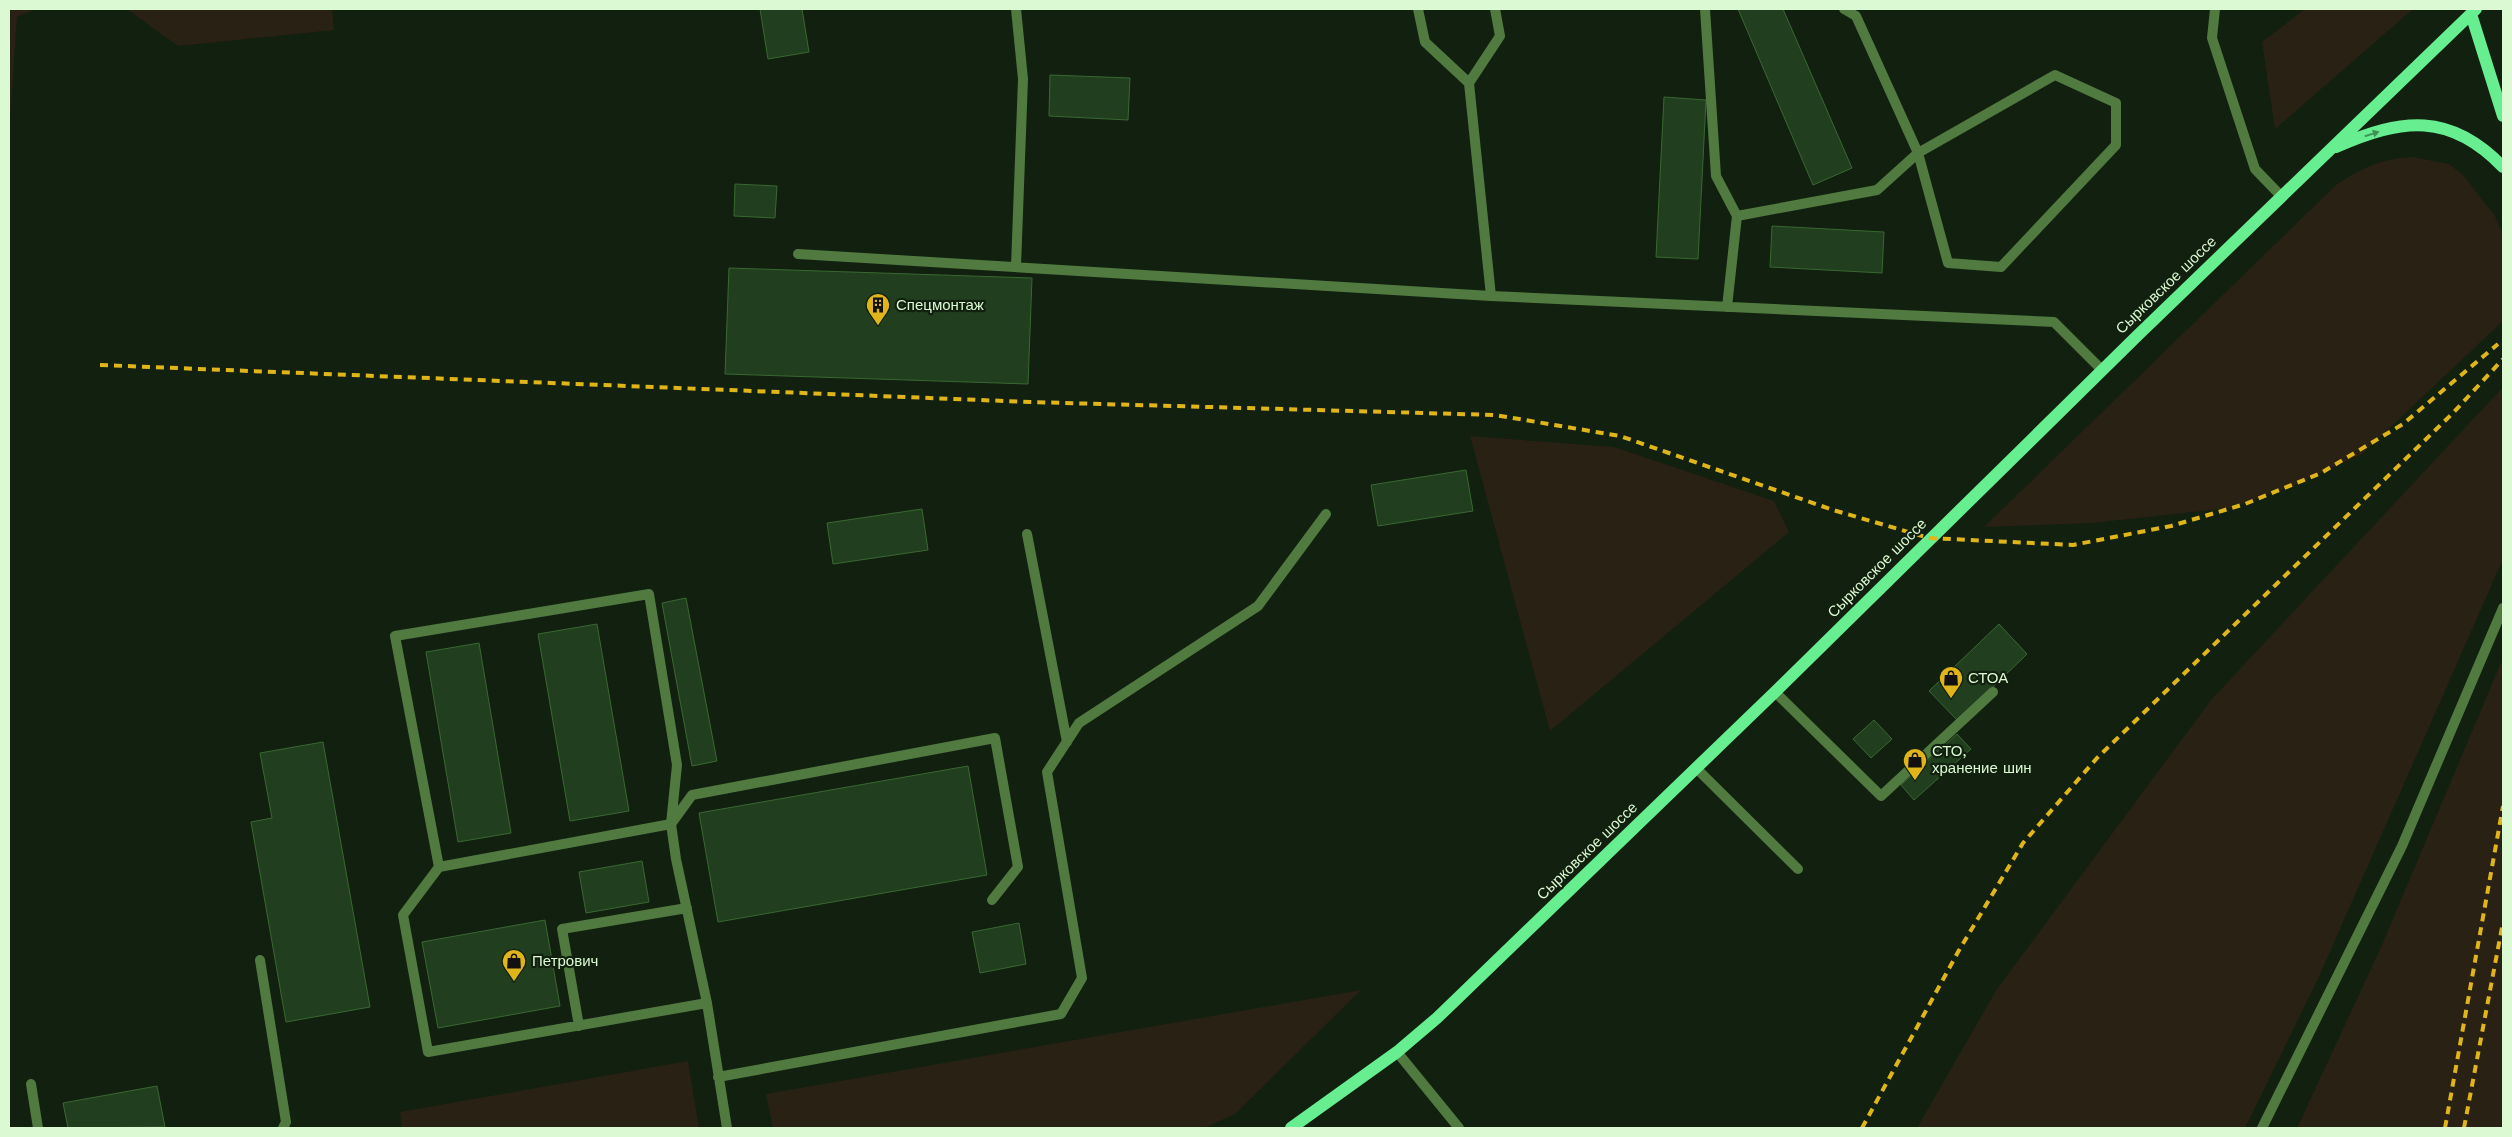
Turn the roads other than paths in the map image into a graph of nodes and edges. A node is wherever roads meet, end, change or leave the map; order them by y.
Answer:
1 (1016, 9) edge
2 (1418, 9) edge
3 (1495, 9) edge
4 (1705, 9) edge
5 (1844, 9) edge
6 (2215, 9) edge
7 (2473, 11) edge
8 (1469, 83) junction
9 (2503, 116) edge
10 (2327, 151) junction
11 (1918, 153) junction
12 (2503, 167) edge
13 (2281, 196) junction
14 (1737, 216) junction
15 (798, 254) dead end
16 (1016, 266) junction
17 (1491, 296) junction
18 (1728, 307) junction
19 (2102, 370) junction
20 (1326, 514) dead end
21 (1027, 534) dead end
22 (2503, 608) edge
23 (1776, 692) junction
24 (1993, 692) dead end
25 (1067, 742) junction
26 (1696, 768) junction
27 (670, 824) junction
28 (439, 867) junction
29 (1798, 869) dead end
30 (992, 900) dead end
31 (687, 908) junction
32 (260, 960) dead end
33 (707, 1004) junction
34 (579, 1026) junction
35 (1397, 1052) junction
36 (718, 1077) junction
37 (31, 1084) dead end
38 (38, 1128) edge
39 (282, 1128) edge
40 (727, 1128) edge
41 (1291, 1128) edge
42 (1459, 1128) edge
43 (2262, 1128) edge

1 - 16 lane
2 - 8 lane
3 - 8 lane
4 - 14 lane
5 - 11 lane
6 - 13 lane
7 - 9 main road, Сырковское шоссе
7 - 10 main road, Сырковское шоссе
8 - 17 lane
10 -> 12 main road
10 - 13 main road, Сырковское шоссе
11 - 11 lane
11 - 14 lane
13 - 19 main road, Сырковское шоссе
14 - 18 lane
15 - 16 lane
16 - 17 lane
17 - 18 lane
18 - 19 lane
19 - 23 main road, Сырковское шоссе
20 - 25 lane
21 - 25 lane
22 - 43 lane
23 - 24 lane
23 - 26 main road, Сырковское шоссе
25 - 36 lane
26 - 29 lane
26 - 35 main road, Сырковское шоссе
27 - 28 lane
27 - 28 lane
27 - 30 lane
27 - 31 lane
28 - 34 lane
31 - 33 lane
31 - 34 lane
32 - 39 lane
33 - 34 lane
33 - 36 lane
35 - 41 main road, Сырковское шоссе
35 - 42 lane
36 - 40 lane
37 - 38 lane

